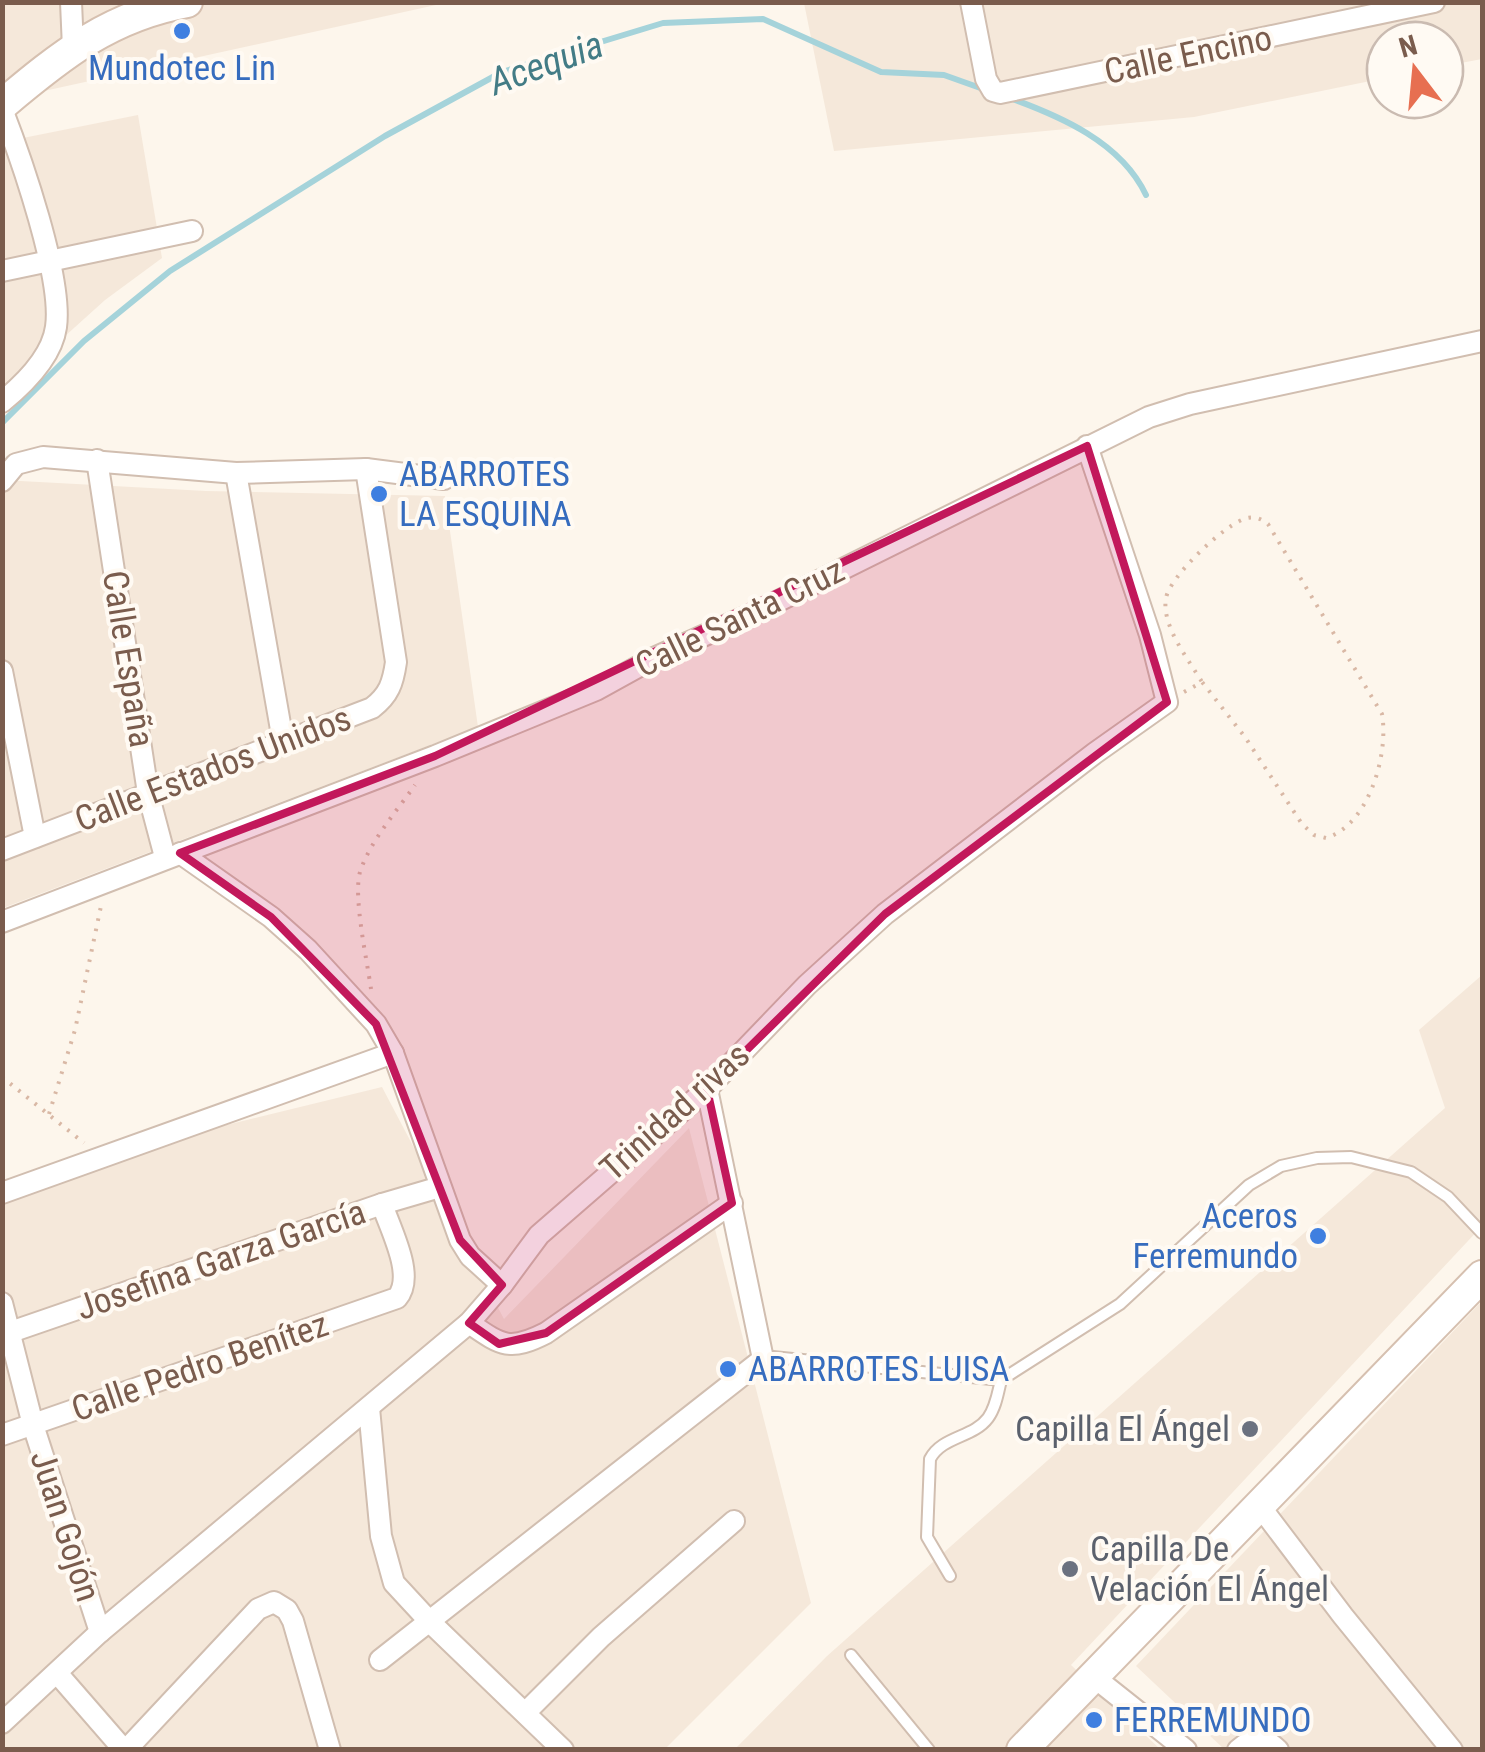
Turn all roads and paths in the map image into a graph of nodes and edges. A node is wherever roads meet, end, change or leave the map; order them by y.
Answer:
1 (71, 2) edge
2 (187, 2) edge
3 (971, 2) edge
4 (1434, 2) edge
5 (73, 48) junction
6 (2, 107) edge
7 (192, 231) dead end
8 (48, 261) junction
9 (2, 271) edge
10 (1482, 341) edge
11 (2, 402) edge
12 (1086, 446) junction
13 (97, 460) junction
14 (366, 469) junction
15 (236, 473) junction
16 (444, 479) dead end
17 (2, 481) edge
18 (2, 671) edge
19 (1202, 682) junction
20 (1167, 702) junction
21 (283, 741) junction
22 (434, 756) junction
23 (148, 793) junction
24 (34, 838) junction
25 (2, 850) edge
26 (173, 855) junction
27 (106, 881) junction
28 (2, 922) edge
29 (376, 1024) junction
30 (393, 1053) junction
31 (2, 1077) edge
32 (707, 1088) junction
33 (49, 1114) junction
34 (101, 1158) junction
35 (440, 1187) junction
36 (2, 1193) edge
37 (732, 1203) junction
38 (382, 1204) junction
39 (1482, 1233) edge
40 (1482, 1276) edge
41 (502, 1286) junction
42 (2, 1302) edge
43 (468, 1323) junction
44 (7, 1334) edge
45 (763, 1359) junction
46 (1001, 1380) junction
47 (369, 1408) junction
48 (33, 1425) junction
49 (2, 1435) edge
50 (1259, 1505) junction
51 (734, 1520) dead end
52 (950, 1576) dead end
53 (431, 1623) junction
54 (100, 1632) junction
55 (851, 1654) dead end
56 (380, 1660) dead end
57 (57, 1673) junction
58 (1094, 1676) junction
59 (526, 1712) junction
60 (5, 1714) edge
61 (1245, 1744) edge
62 (125, 1750) edge
63 (330, 1750) edge
64 (563, 1750) edge
65 (929, 1750) edge
66 (1022, 1750) edge
67 (1186, 1750) edge
68 (1278, 1750) edge
69 (1452, 1750) edge

1 - 5 street
2 - 5 main road
3 - 4 street, Calle Encino
5 - 6 main road
6 - 8 street
7 - 8 street
8 - 9 street
8 - 11 street
10 - 12 street, Calle Santa Cruz
12 - 20 street
12 - 22 street, Calle Santa Cruz
13 - 15 street
13 - 17 street
13 - 23 street, Calle España
14 - 15 street
14 - 16 street
14 - 21 street, Calle Estados Unidos
15 - 21 street
18 - 24 street
19 - 19 path
19 - 20 path
20 - 32 street, Trinidad rivas
21 - 23 street, Calle Estados Unidos
22 - 26 street, Calle Santa Cruz
22 - 29 path
23 - 24 street, Calle Estados Unidos
23 - 26 street, Calle España
24 - 25 street, Calle Estados Unidos
26 - 27 street, Calle Santa Cruz
26 - 29 street
27 - 28 street, Calle Santa Cruz
27 - 33 path
29 - 30 street
30 - 34 street
30 - 35 street
31 - 33 path
32 - 37 street
32 - 41 street, Trinidad rivas
33 - 34 path
34 - 36 street
35 - 38 street, Josefina Garza García
35 - 41 street
37 - 43 street
37 - 45 street
38 - 44 street, Josefina Garza García
38 - 48 street, Calle Pedro Benítez
39 - 46 lane
40 - 50 main road
41 - 43 street, Trinidad rivas
42 - 44 street, Juan Gojón
43 - 47 street, Trinidad rivas
44 - 48 street, Juan Gojón
45 - 46 lane
45 - 53 street
46 - 52 lane
47 - 53 street
47 - 54 street, Trinidad rivas
48 - 49 street, Calle Pedro Benítez
48 - 54 street, Juan Gojón
50 - 58 main road
50 - 69 street
51 - 59 street
53 - 56 street
53 - 59 street
54 - 57 street, Trinidad rivas
55 - 65 lane
57 - 60 street, Trinidad rivas
57 - 62 street
58 - 66 main road
58 - 67 street
59 - 64 street
61 - 68 street
62 - 63 street

